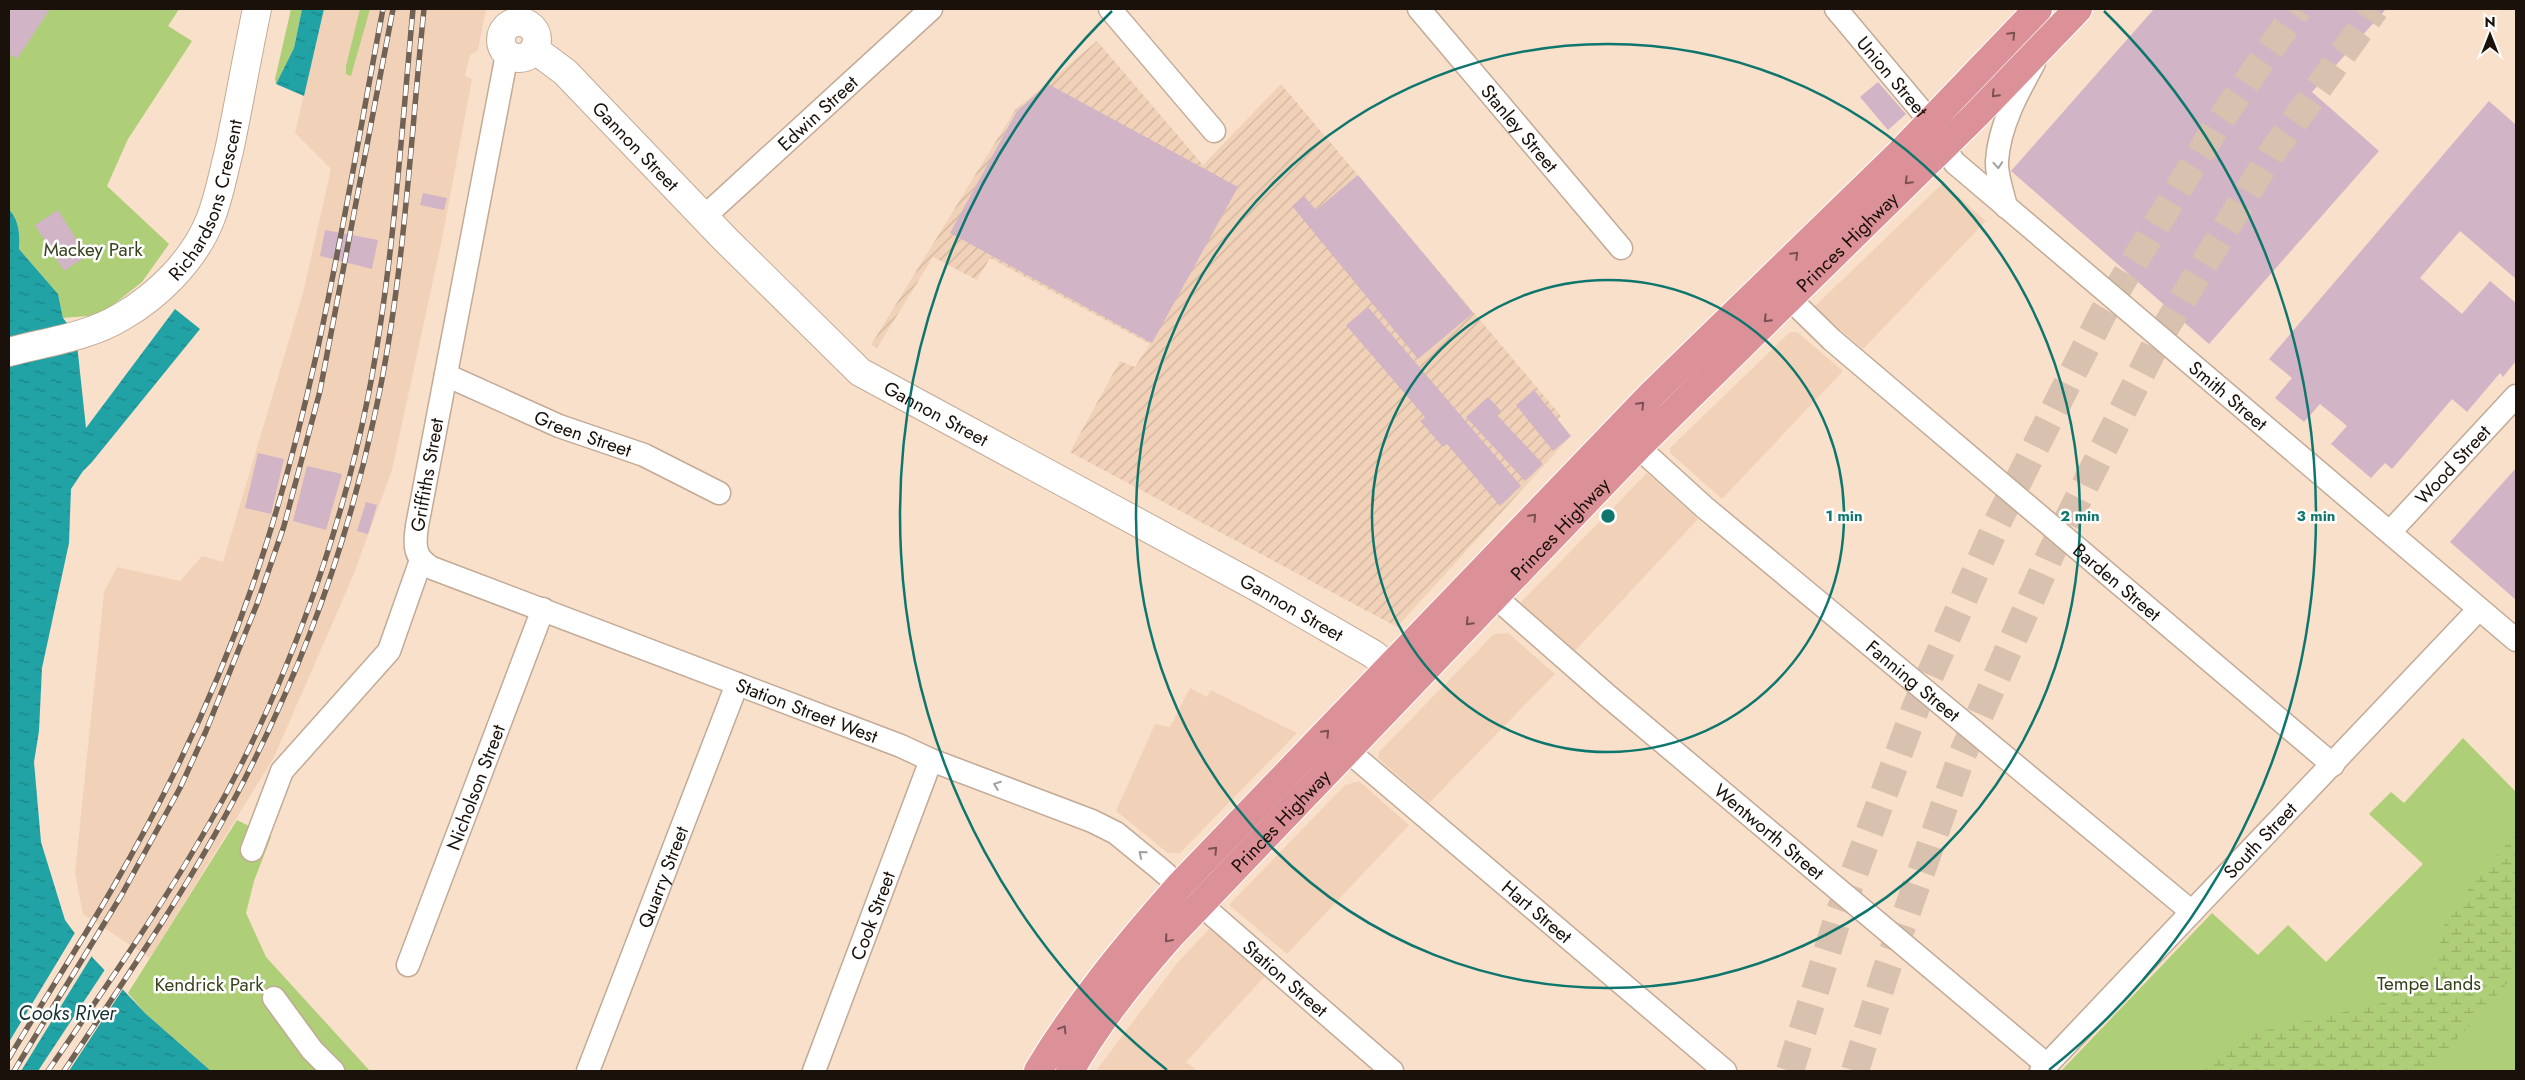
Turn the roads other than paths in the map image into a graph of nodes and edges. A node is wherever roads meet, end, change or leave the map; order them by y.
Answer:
1 (257, 9) edge
2 (931, 9) edge
3 (1110, 9) edge
4 (1419, 9) edge
5 (1836, 9) edge
6 (2038, 9) edge
7 (2078, 9) edge
8 (516, 16) edge
9 (2047, 40) junction
10 (534, 49) junction
11 (507, 54) junction
12 (1930, 121) junction
13 (1214, 131) dead end
14 (1943, 147) junction
15 (2006, 207) junction
16 (704, 218) junction
17 (1621, 248) dead end
18 (1789, 298) junction
19 (9, 352) edge
20 (446, 375) junction
21 (2516, 396) edge
22 (1638, 447) junction
23 (719, 493) dead end
24 (2390, 532) junction
25 (421, 560) junction
26 (1494, 596) junction
27 (543, 609) junction
28 (2478, 610) junction
29 (2516, 640) edge
30 (1401, 676) junction
31 (737, 684) junction
32 (1348, 751) junction
33 (931, 760) junction
34 (2333, 765) junction
35 (252, 850) dead end
36 (1180, 885) junction
37 (1201, 903) junction
38 (2192, 912) junction
39 (408, 965) dead end
40 (274, 998) dead end
41 (2044, 1068) edge
42 (1389, 1070) edge
43 (332, 1071) edge
44 (588, 1071) edge
45 (814, 1071) edge
46 (1038, 1071) edge
47 (1070, 1071) edge
48 (1724, 1071) edge

1 - 19 street, Richardsons Crescent
2 - 16 street, Edwin Street
3 - 13 street
4 - 17 street, Stanley Street
5 - 12 street, Union Street
12 -> 6 highway, Princes Highway
7 - 9 highway, Princes Highway
8 - 10 street
8 - 11 street
9 -> 14 highway, Princes Highway
9 -> 15 street
10 - 11 street
10 - 16 street, Gannon Street
11 - 20 street, Griffiths Street
12 - 14 street, Union Street
30 -> 12 highway, Princes Highway
14 - 15 street, Smith Street
14 -> 18 highway, Princes Highway
15 - 24 street, Smith Street
16 - 30 street, Gannon Street
18 -> 22 highway, Princes Highway
18 - 34 street, Barden Street
20 - 23 street, Green Street
20 - 25 street, Griffiths Street
21 - 24 street, Wood Street
22 - 26 highway, Princes Highway
22 - 38 street, Fanning Street
24 - 28 street, Smith Street
25 - 27 street, Station Street West
25 - 35 street, Griffiths Street
26 -> 30 highway, Princes Highway
26 - 41 street, Wentworth Street
27 - 31 street, Station Street West
27 - 39 street, Nicholson Street
28 - 29 street, Smith Street
28 - 34 street, South Street
30 - 32 highway, Princes Highway
36 -> 30 highway, Princes Highway
31 - 33 street, Station Street West
31 - 44 street, Quarry Street
32 - 37 highway, Princes Highway
32 - 48 street, Hart Street
36 -> 33 street, Station Street West
33 - 45 street, Cook Street
34 - 38 street, South Street
36 - 37 street, Station Street
46 -> 36 highway, Princes Highway
37 - 42 street, Station Street
37 -> 47 highway, Princes Highway
38 - 41 street, South Street
40 - 43 street

